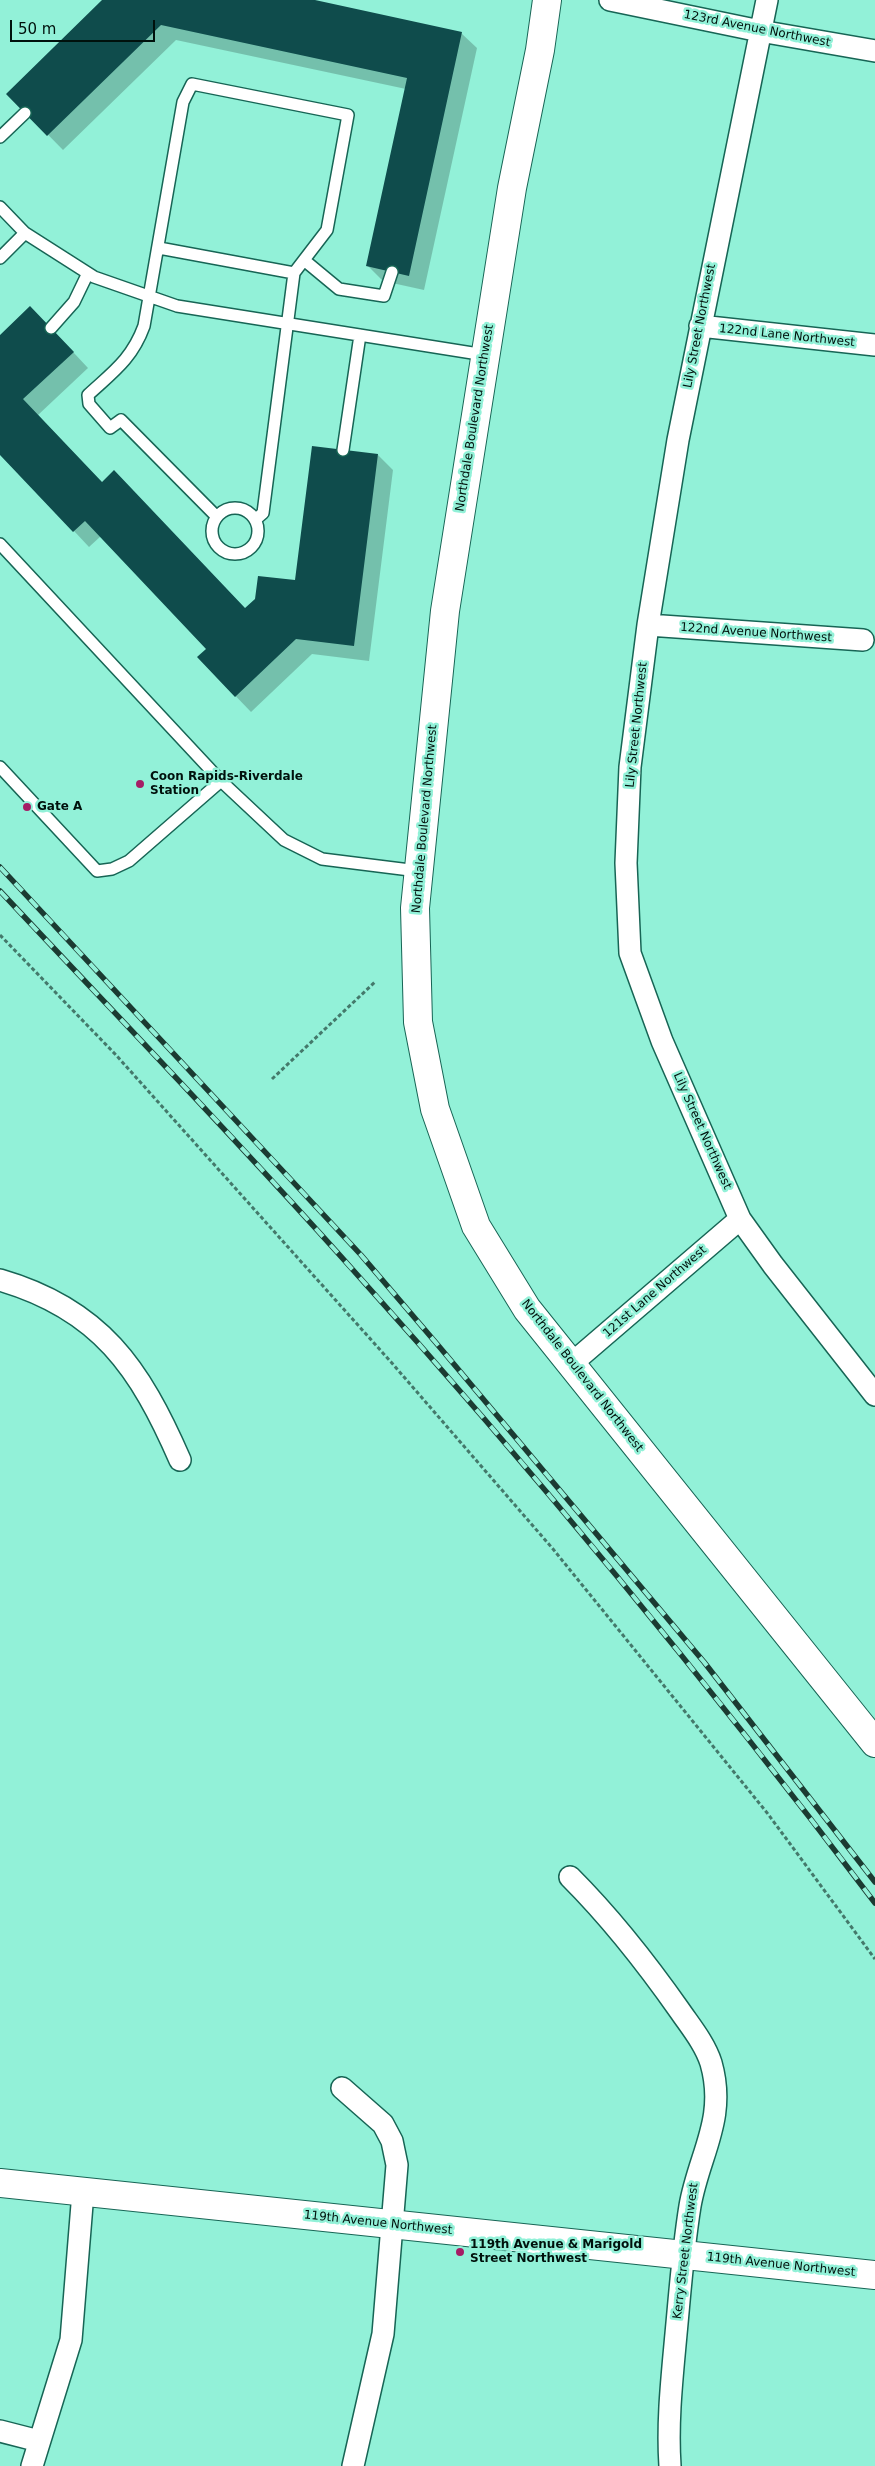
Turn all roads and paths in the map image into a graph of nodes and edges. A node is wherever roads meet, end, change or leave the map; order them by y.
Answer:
1 (547, 0) edge
2 (610, 0) edge
3 (767, 0) edge
4 (760, 31) junction
5 (875, 51) edge
6 (25, 113) dead end
7 (0, 137) edge
8 (0, 206) edge
9 (25, 233) junction
10 (159, 248) junction
11 (0, 258) edge
12 (304, 260) junction
13 (392, 272) dead end
14 (88, 273) junction
15 (294, 274) junction
16 (150, 297) junction
17 (287, 324) junction
18 (700, 326) junction
19 (51, 328) dead end
20 (360, 335) junction
21 (875, 346) edge
22 (485, 355) junction
23 (343, 450) dead end
24 (217, 517) junction
25 (255, 520) junction
26 (0, 544) edge
27 (648, 625) junction
28 (864, 640) dead end
29 (0, 767) edge
30 (221, 781) junction
31 (418, 871) junction
32 (0, 935) edge
33 (376, 981) dead end
34 (272, 1079) dead end
35 (740, 1219) junction
36 (0, 1280) edge
37 (570, 1365) junction
38 (875, 1395) edge
39 (180, 1460) dead end
40 (875, 1742) edge
41 (570, 1877) dead end
42 (875, 1959) edge
43 (342, 2088) dead end
44 (0, 2183) edge
45 (83, 2192) junction
46 (393, 2224) junction
47 (683, 2255) junction
48 (875, 2276) edge
49 (0, 2432) edge
50 (39, 2442) junction
51 (32, 2466) edge
52 (353, 2466) edge
53 (670, 2466) edge

1 - 22 street, Northdale Boulevard Northwest
2 - 4 street, 123rd Avenue Northwest
3 - 4 street, Lily Street Northwest
4 - 5 street, 123rd Avenue Northwest
4 - 18 street, Lily Street Northwest
6 - 7 lane
8 - 9 lane
9 - 11 lane
9 - 14 lane
10 - 12 lane
10 - 15 lane
10 - 16 lane
12 - 13 lane
12 - 15 lane
14 - 16 lane
14 - 19 lane
15 - 17 lane
16 - 17 lane
16 - 24 lane
17 - 20 lane
17 - 25 lane
18 - 21 street, 122nd Lane Northwest
18 - 27 street, Lily Street Northwest
20 - 22 lane
20 - 23 lane
22 - 31 street, Northdale Boulevard Northwest
24 - 25 lane
24 - 25 lane
26 - 30 lane
27 - 28 street, 122nd Avenue Northwest
27 - 35 street, Lily Street Northwest
29 - 30 lane
30 - 31 lane
31 - 37 street, Northdale Boulevard Northwest
32 - 42 path
33 - 34 path
35 - 37 street, 121st Lane Northwest
35 - 38 street, Lily Street Northwest
36 - 39 street
37 - 40 street, Northdale Boulevard Northwest
41 - 47 street, Kerry Street Northwest
43 - 46 street
44 - 45 street, 119th Avenue Northwest
45 - 46 street, 119th Avenue Northwest
45 - 50 street
46 - 47 street, 119th Avenue Northwest
46 - 52 street
47 - 48 street, 119th Avenue Northwest
47 - 53 street, Kerry Street Northwest
49 - 50 street
50 - 51 street

